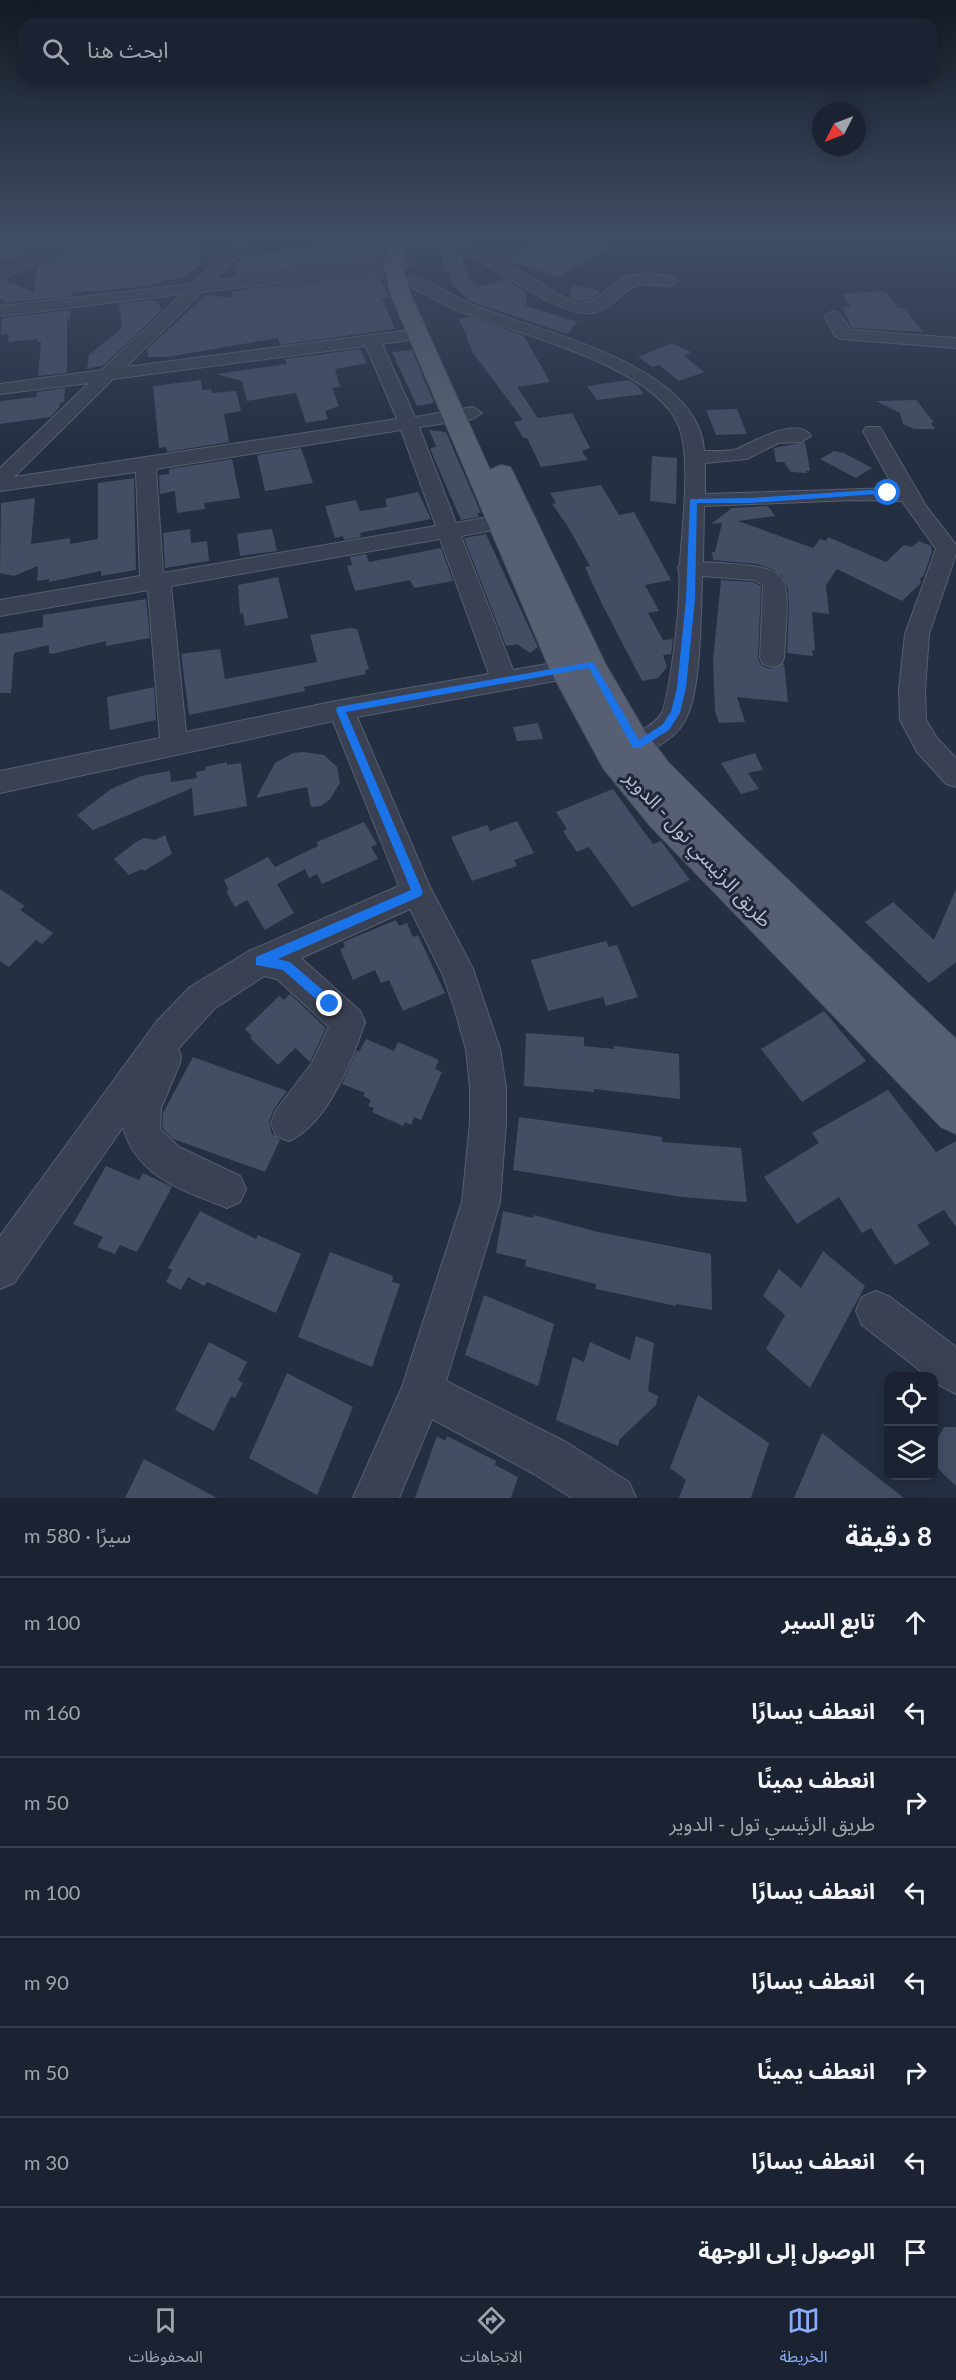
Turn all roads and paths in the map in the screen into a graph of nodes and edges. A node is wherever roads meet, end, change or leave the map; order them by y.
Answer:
1 (25, 308) edge
2 (176, 308) edge
3 (406, 308) edge
4 (426, 308) edge
5 (467, 308) edge
6 (578, 308) edge
7 (595, 308) edge
8 (0, 311) edge
9 (833, 316) dead end
10 (417, 334) junction
11 (372, 340) junction
12 (956, 343) edge
13 (108, 374) junction
14 (0, 389) edge
15 (464, 414) junction
16 (408, 423) junction
17 (873, 431) dead end
18 (801, 436) dead end
19 (694, 458) junction
20 (146, 465) junction
21 (0, 479) edge
22 (0, 485) edge
23 (906, 495) junction
24 (693, 500) junction
25 (501, 522) junction
26 (449, 531) junction
27 (689, 568) junction
28 (155, 582) junction
29 (0, 608) edge
30 (772, 658) dead end
31 (578, 668) junction
32 (504, 681) junction
33 (341, 710) junction
34 (174, 745) junction
35 (637, 746) junction
36 (956, 776) edge
37 (0, 782) edge
38 (417, 892) junction
39 (260, 961) junction
40 (169, 1033) junction
41 (956, 1068) edge
42 (955, 1110) edge
43 (289, 1123) dead end
44 (227, 1189) dead end
45 (0, 1269) edge
46 (876, 1311) dead end
47 (956, 1373) edge
48 (422, 1391) junction
49 (376, 1498) edge
50 (613, 1498) edge

1 - 8 street
2 - 13 street
3 - 10 main road, طريق الرئيسي تول - الدوير
4 - 15 main road, طريق الرئيسي تول - الدوير
5 - 19 street
6 - 7 street
9 - 12 street
10 - 11 street
10 - 15 main road, طريق الرئيسي تول - الدوير
11 - 13 street
11 - 16 street
13 - 14 street
13 - 21 street
15 - 16 street
15 - 25 main road, طريق الرئيسي تول - الدوير
15 - 31 main road, طريق الرئيسي تول - الدوير
16 - 20 street
16 - 26 street
17 - 23 street
18 - 19 street
19 - 24 street
20 - 22 street
20 - 28 street
23 - 24 street
23 - 36 street
24 - 27 street
25 - 26 street
25 - 31 main road, طريق الرئيسي تول - الدوير
26 - 28 street
26 - 32 street
27 - 30 street
27 - 35 street
28 - 29 street
28 - 34 street
31 - 32 street
31 - 35 main road, طريق الرئيسي تول - الدوير
31 - 42 main road, طريق الرئيسي تول - الدوير
32 - 33 street
33 - 34 street
33 - 38 street
34 - 37 street
35 - 41 main road, طريق الرئيسي تول - الدوير
38 - 39 street
38 - 48 street
39 - 40 street
39 - 43 street
40 - 44 street
40 - 45 street
46 - 47 street
48 - 49 street
48 - 50 street

